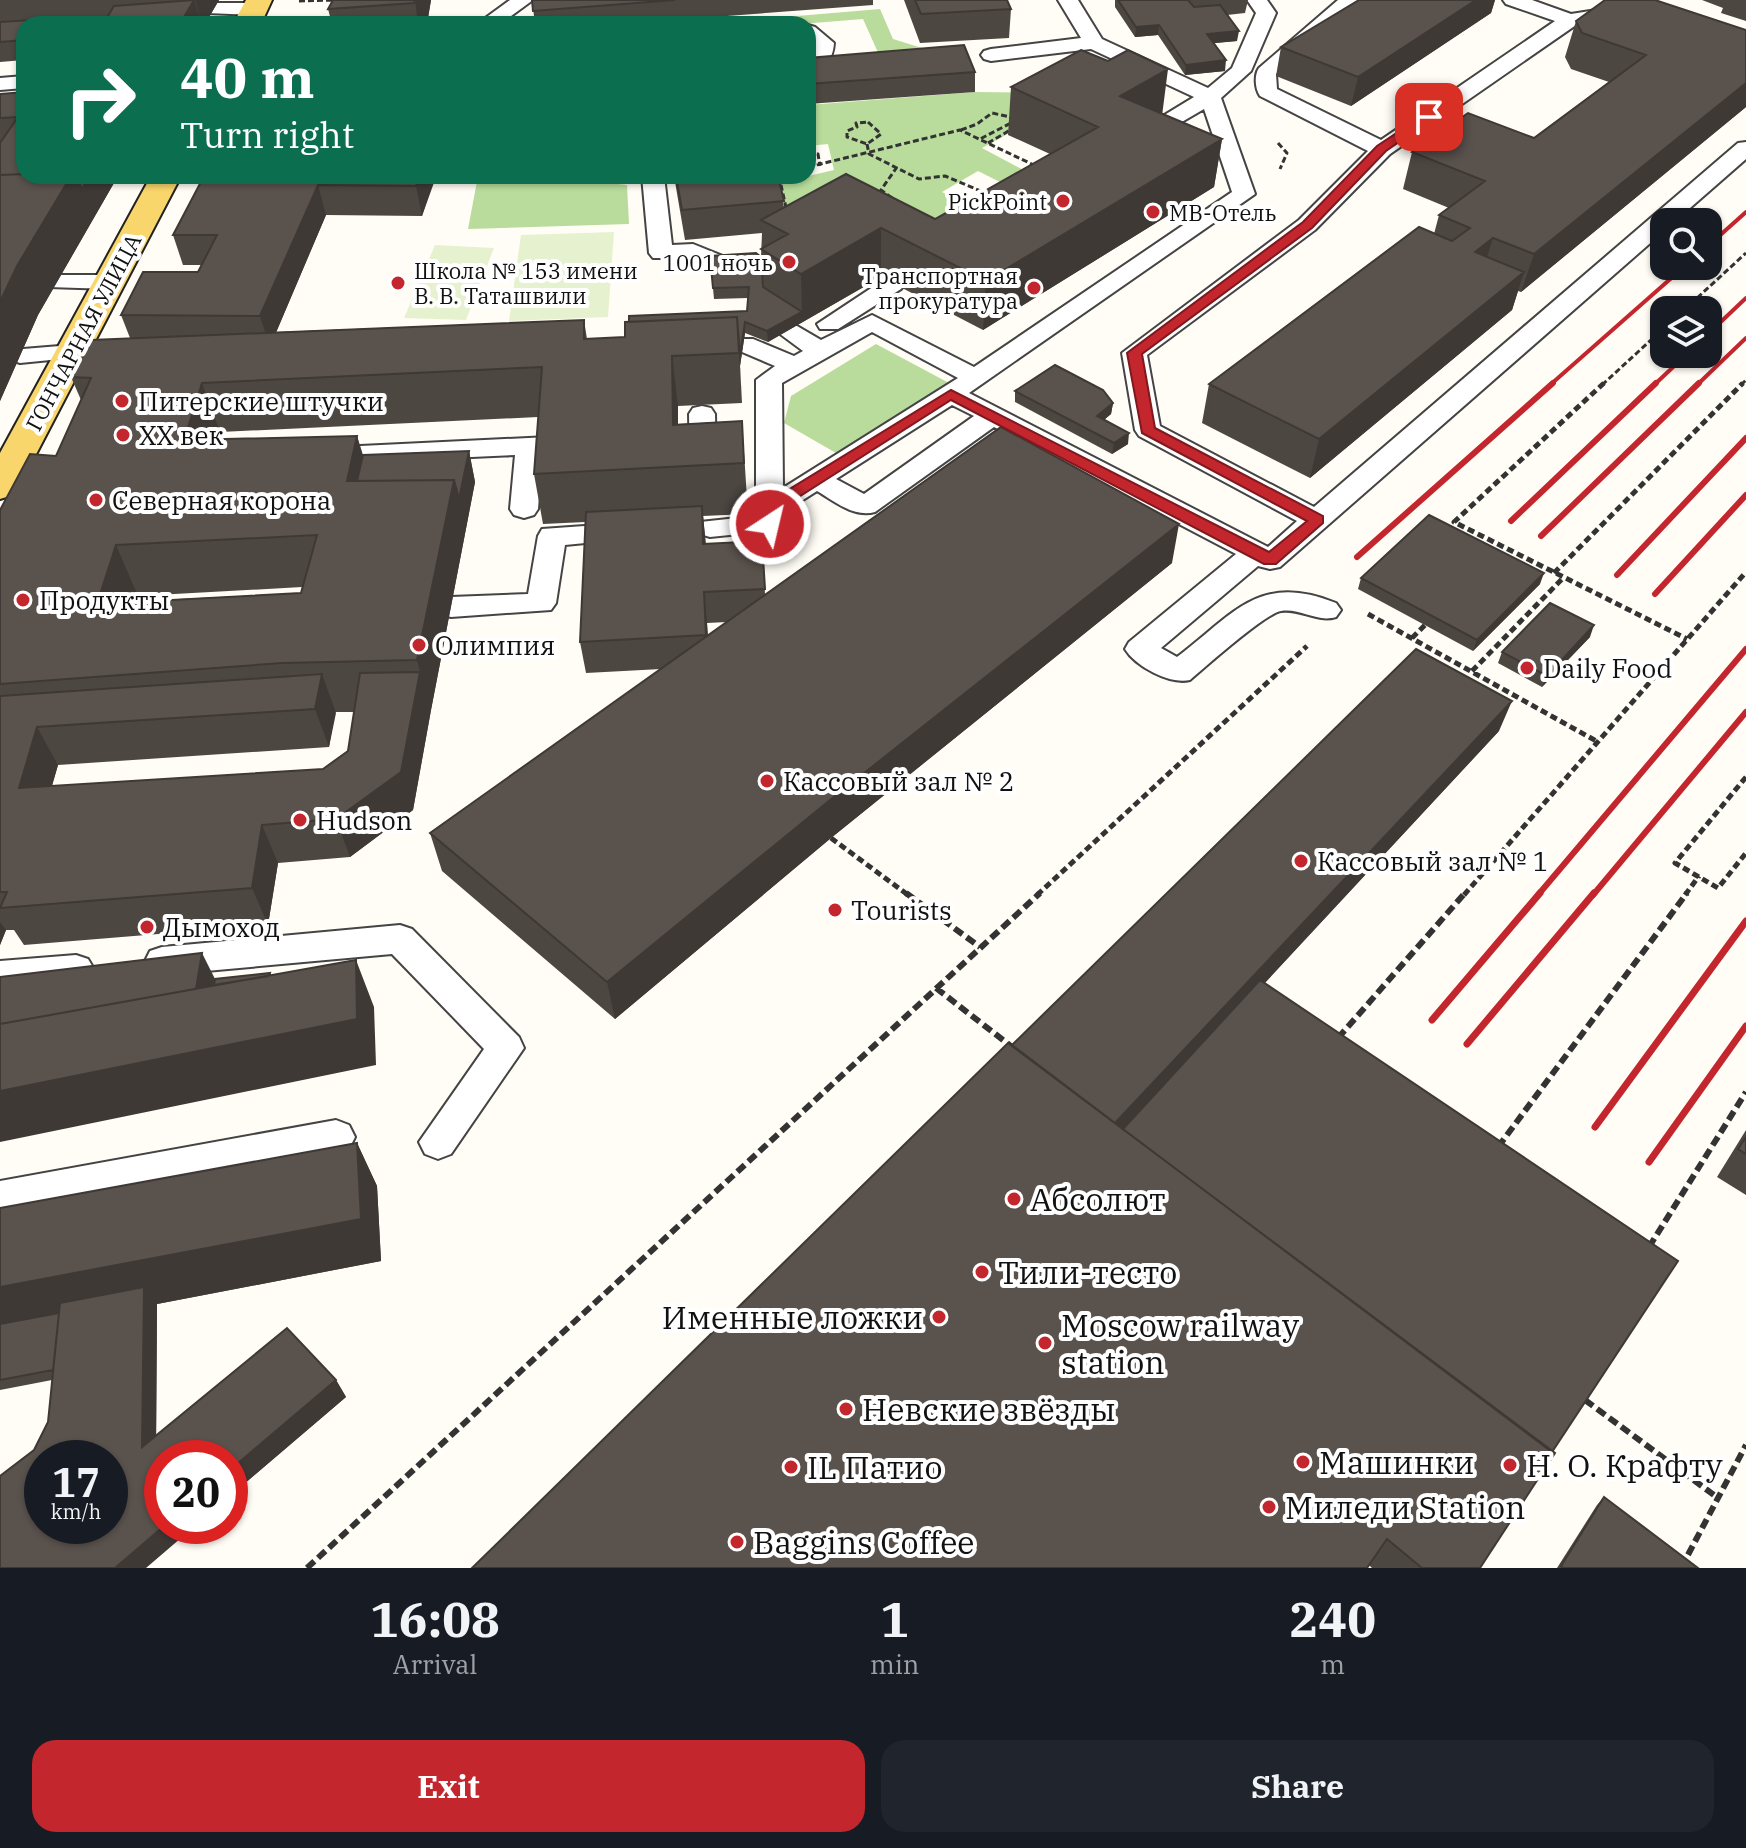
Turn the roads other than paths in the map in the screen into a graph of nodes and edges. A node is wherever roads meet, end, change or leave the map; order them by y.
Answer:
1 (523, 0) edge
2 (1068, 0) edge
3 (1257, 0) edge
4 (1350, 0) edge
5 (1513, 0) edge
6 (213, 9) dead end
7 (1638, 9) edge
8 (254, 11) edge
9 (499, 16) edge
10 (1570, 20) junction
11 (816, 37) edge
12 (1094, 43) junction
13 (991, 55) dead end
14 (816, 62) edge
15 (1210, 97) junction
16 (1123, 147) edge
17 (1746, 148) edge
18 (1382, 149) junction
19 (162, 184) edge
20 (654, 184) edge
21 (727, 266) edge
22 (56, 282) dead end
23 (110, 282) junction
24 (893, 284) edge
25 (788, 331) edge
26 (823, 338) junction
27 (744, 344) edge
28 (72, 352) junction
29 (20, 355) dead end
30 (794, 365) junction
31 (975, 377) junction
32 (951, 394) junction
33 (992, 416) junction
34 (694, 430) edge
35 (291, 457) edge
36 (703, 465) edge
37 (12, 474) edge
38 (816, 479) junction
39 (772, 507) junction
40 (524, 509) dead end
41 (1317, 520) junction
42 (697, 528) edge
43 (654, 530) edge
44 (1257, 552) junction
45 (451, 607) dead end
46 (1322, 624) road end
47 (0, 976) edge
48 (336, 1137) dead end
49 (438, 1142) dead end
50 (0, 1199) edge

1 - 9 lane
2 - 12 lane
3 - 15 lane
4 - 18 lane
5 - 10 lane
6 - 8 lane
7 - 10 lane
10 - 18 lane
11 - 14 lane
12 - 13 lane
12 - 15 lane
15 - 16 lane
15 - 31 lane
17 - 41 lane
18 - 41 lane
19 - 23 main road, ГОНЧАРНАЯ УЛИЦА
20 - 21 lane
22 - 23 lane
23 - 28 main road, ГОНЧАРНАЯ УЛИЦА
24 - 26 lane
25 - 26 lane
26 - 30 lane
26 - 31 lane
27 - 30 lane
28 - 29 lane
28 - 37 main road, ГОНЧАРНАЯ УЛИЦА
30 - 39 lane
31 - 32 lane
32 - 33 lane
32 - 38 lane
33 - 38 lane
33 - 44 lane
34 - 36 lane
35 - 40 lane
38 - 39 lane
39 - 42 lane
41 - 44 lane
43 - 45 lane
44 - 46 lane
47 - 49 lane
48 - 50 lane

